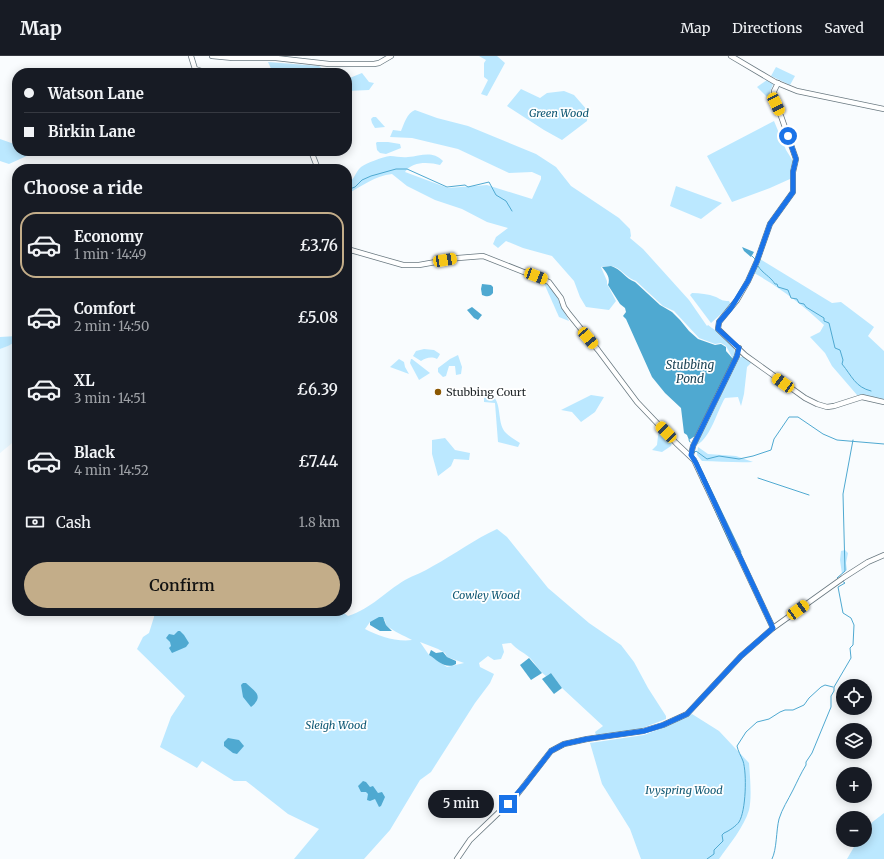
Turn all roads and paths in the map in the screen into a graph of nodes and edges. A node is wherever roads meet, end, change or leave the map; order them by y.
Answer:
1 (191, 56) edge
2 (212, 56) edge
3 (391, 56) edge
4 (731, 56) edge
5 (194, 68) edge
6 (778, 83) junction
7 (884, 109) edge
8 (352, 250) edge
9 (739, 348) junction
10 (745, 355) junction
11 (737, 356) junction
12 (884, 402) edge
13 (693, 446) junction
14 (683, 448) junction
15 (691, 455) junction
16 (884, 555) edge
17 (773, 628) junction
18 (457, 859) edge

1 - 5 street
2 - 3 street
4 - 6 street
6 - 7 street
6 - 9 street
8 - 14 street
9 - 10 street
9 - 11 street
10 - 11 street
10 - 12 street
11 - 13 street
13 - 14 street
13 - 15 street
14 - 15 street
15 - 17 street
16 - 17 street
17 - 18 street

